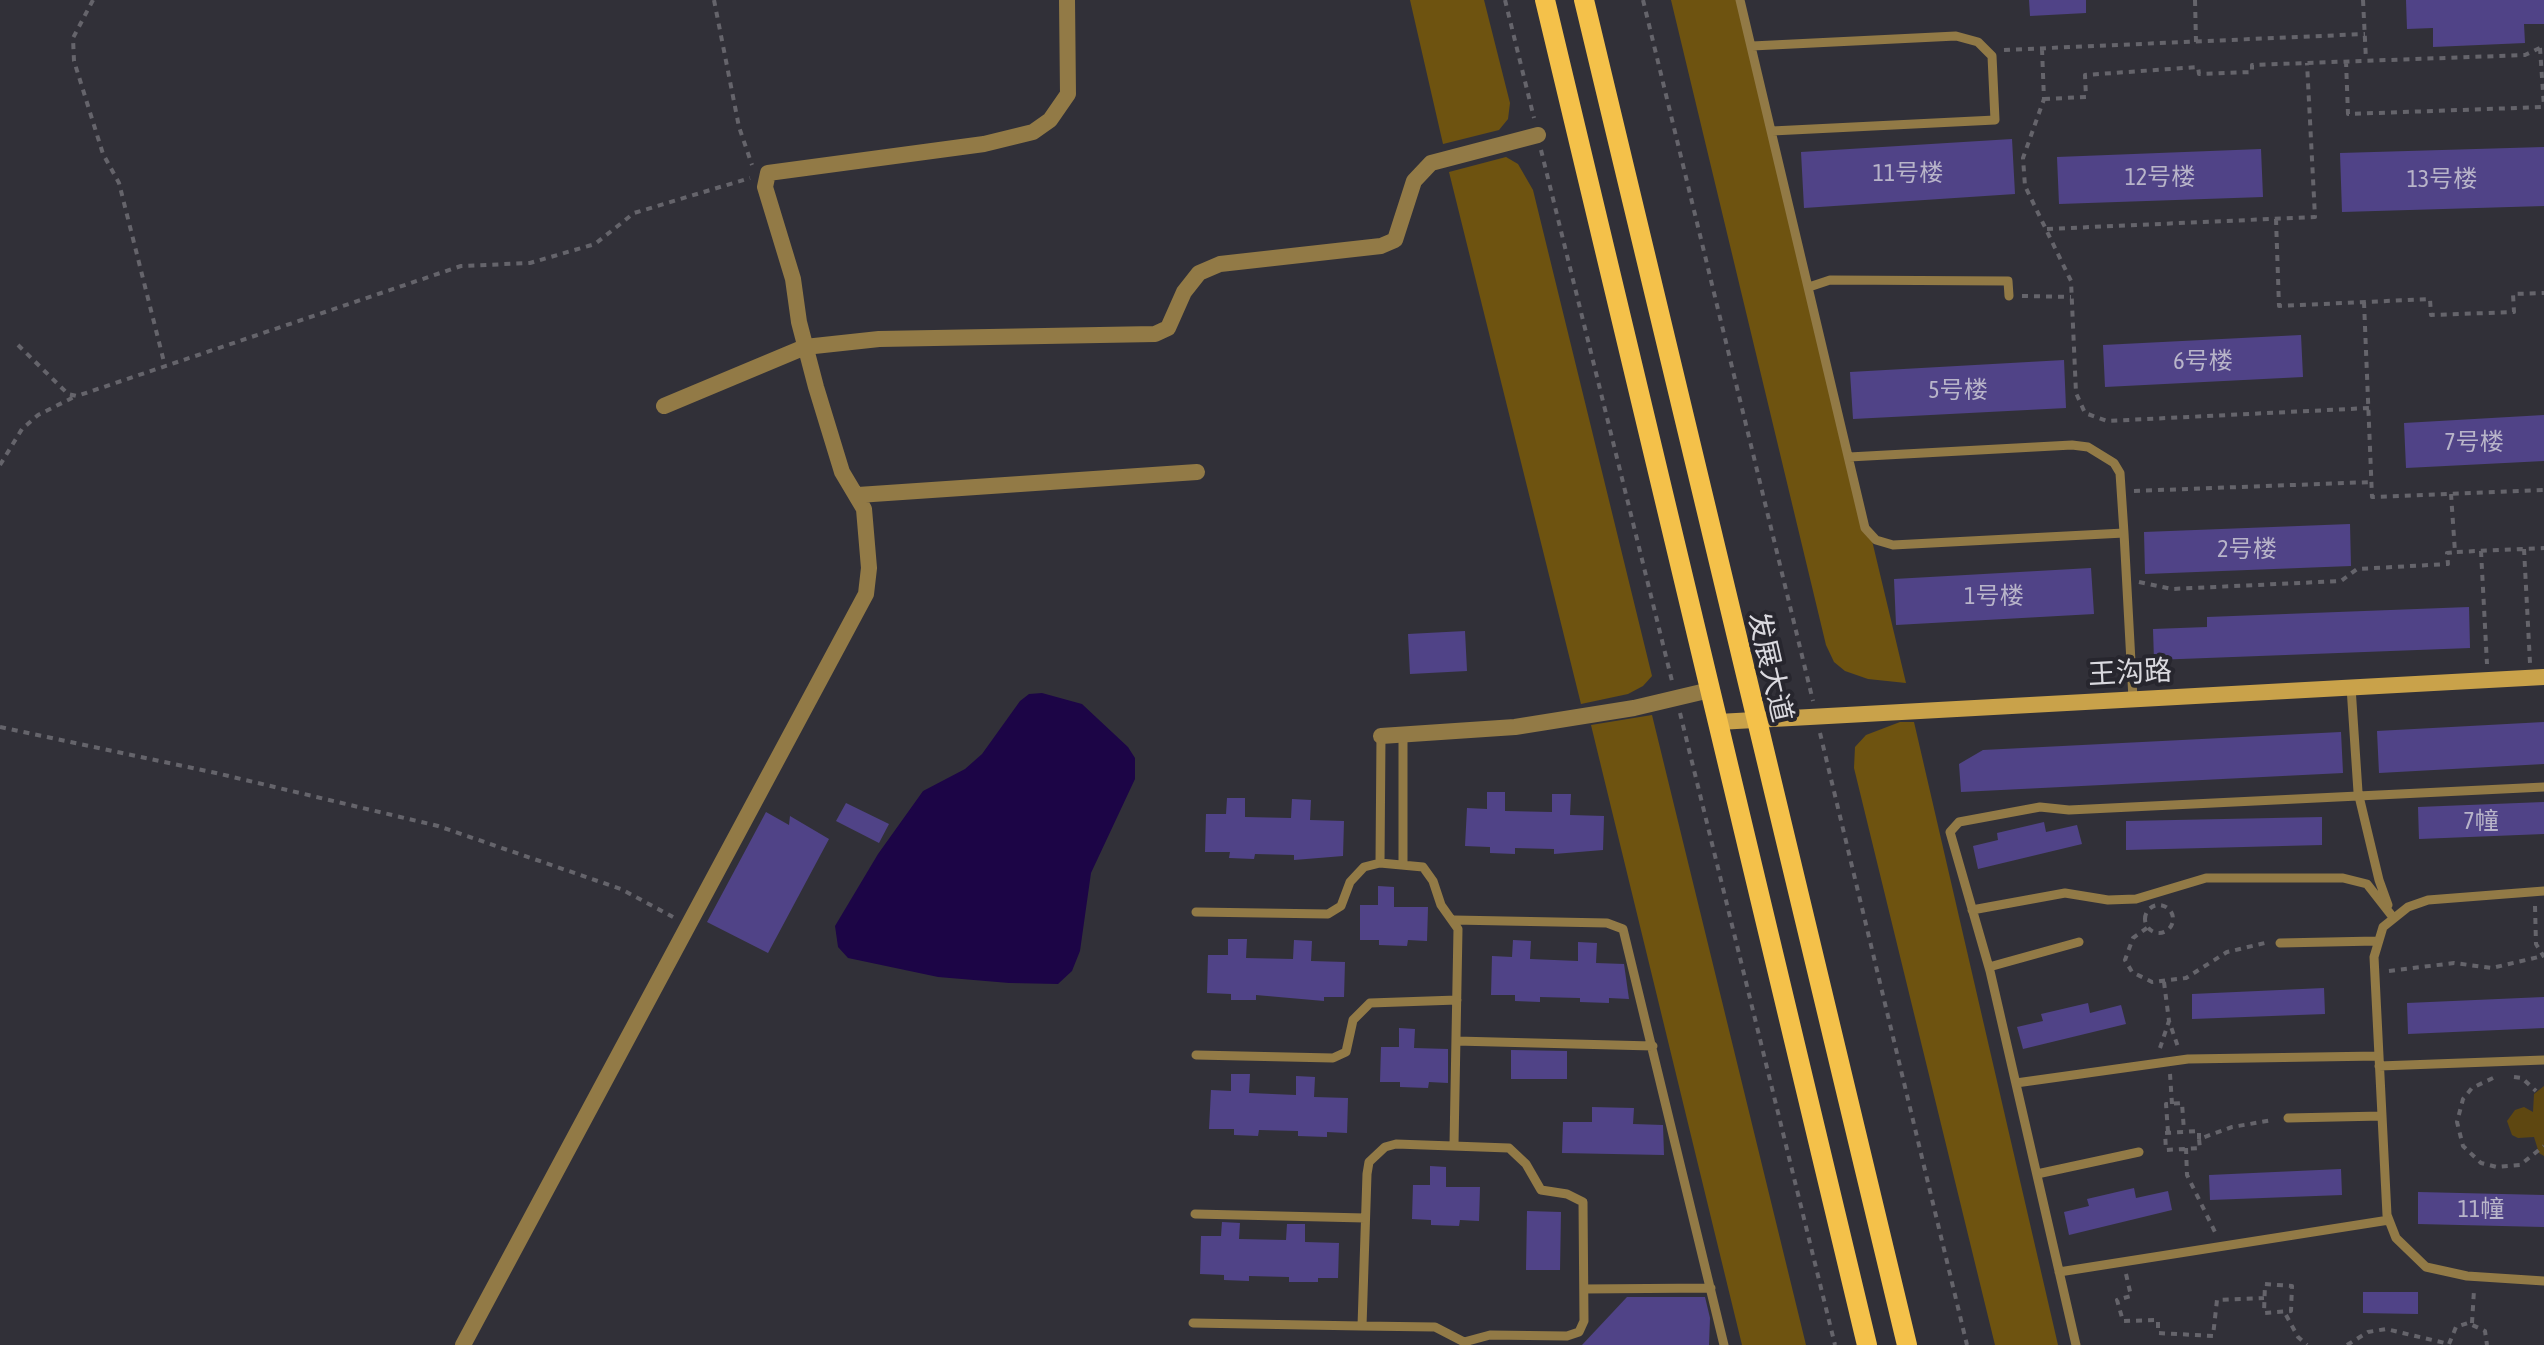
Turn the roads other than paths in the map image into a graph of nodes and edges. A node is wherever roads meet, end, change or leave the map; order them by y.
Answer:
1 (1067, 0) edge
2 (1545, 0) edge
3 (1584, 0) edge
4 (1740, 0) edge
5 (1752, 46) junction
6 (1772, 131) junction
7 (1538, 135) road end
8 (1809, 287) junction
9 (2009, 296) road end
10 (805, 347) junction
11 (664, 406) dead end
12 (1849, 457) junction
13 (1197, 472) dead end
14 (858, 495) junction
15 (2124, 533) junction
16 (2538, 677) edge
17 (2351, 687) junction
18 (1710, 690) junction
19 (2133, 699) junction
20 (1754, 719) junction
21 (1718, 722) junction
22 (1403, 735) junction
23 (1381, 736) joint
24 (2544, 787) edge
25 (2359, 796) junction
26 (1380, 863) junction
27 (1403, 865) junction
28 (2539, 891) edge
29 (1972, 910) junction
30 (1196, 912) dead end
31 (2392, 916) junction
32 (1454, 920) junction
33 (2377, 941) junction
34 (2079, 942) dead end
35 (2280, 943) road end
36 (1989, 967) junction
37 (1457, 1000) junction
38 (1456, 1041) junction
39 (1653, 1046) junction
40 (1196, 1055) dead end
41 (2544, 1060) edge
42 (2379, 1061) junction
43 (2016, 1083) junction
44 (2382, 1116) junction
45 (2288, 1118) road end
46 (1454, 1145) junction
47 (2139, 1152) dead end
48 (2037, 1174) junction
49 (1195, 1214) dead end
50 (1365, 1218) junction
51 (2389, 1220) junction
52 (2059, 1272) junction
53 (2544, 1281) edge
54 (1711, 1288) junction
55 (1584, 1289) junction
56 (1193, 1323) dead end
57 (1362, 1326) junction
58 (1459, 1343) edge
59 (463, 1345) edge
60 (1724, 1345) edge
61 (1867, 1345) edge
62 (1907, 1345) edge
63 (2076, 1345) edge

1 - 10 street
2 - 18 main road
3 - 20 main road, 发展大道
4 - 5 lane
5 - 6 lane
5 - 6 lane
6 - 8 lane
7 - 10 street
8 - 9 lane
8 - 12 lane
10 - 11 street
10 - 14 street
12 - 15 lane
12 - 15 lane
13 - 14 street
14 - 59 street
15 - 19 lane
16 - 17 street, 王沟路
17 - 19 street, 王沟路
17 - 25 lane
18 - 21 main road
18 - 22 street
19 - 20 street, 王沟路
20 - 21 street, 王沟路
20 - 62 main road, 发展大道
21 - 61 main road
22 - 23 street
22 - 27 lane
23 - 26 lane
24 - 25 lane
25 - 29 lane
25 - 31 lane
26 - 27 lane
26 - 30 lane
27 - 32 lane
28 - 31 lane
29 - 31 lane
29 - 36 lane
31 - 33 lane
32 - 37 lane
32 - 39 lane
33 - 35 lane
33 - 42 lane
34 - 36 lane
36 - 43 lane
37 - 38 lane
37 - 40 lane
38 - 39 lane
38 - 46 lane
39 - 54 lane
41 - 42 lane
42 - 43 lane
42 - 44 lane
43 - 48 lane
44 - 45 lane
44 - 51 lane
46 - 50 lane
46 - 55 lane
47 - 48 lane
48 - 52 lane
49 - 50 lane
50 - 57 lane
51 - 52 lane
51 - 53 lane
52 - 63 lane
54 - 55 lane
54 - 60 lane
55 - 58 lane
56 - 57 lane
57 - 58 lane

